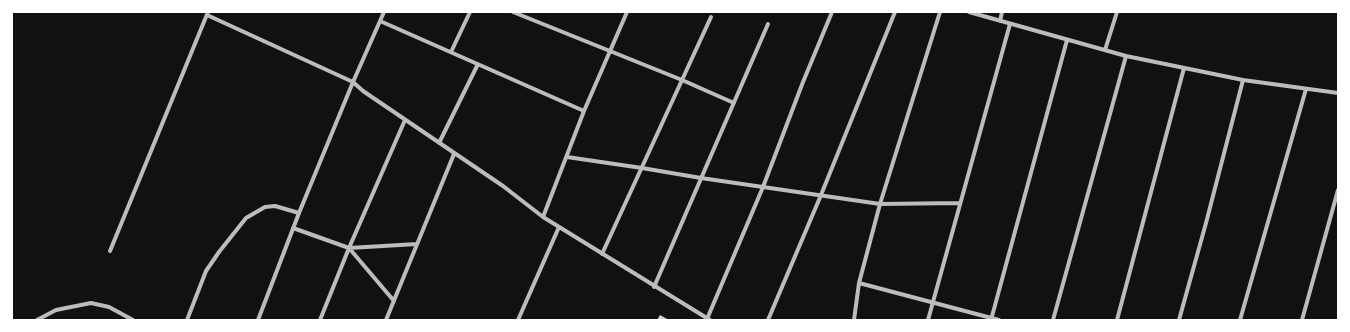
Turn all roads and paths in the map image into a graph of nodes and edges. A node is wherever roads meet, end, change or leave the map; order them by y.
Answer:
1 (384, 12) edge
2 (470, 12) edge
3 (513, 12) edge
4 (627, 12) edge
5 (832, 12) edge
6 (895, 12) edge
7 (940, 12) edge
8 (969, 12) edge
9 (1002, 12) edge
10 (1117, 12) edge
11 (207, 13) edge
12 (711, 17) dead end
13 (380, 21) junction
14 (1000, 21) junction
15 (768, 24) dead end
16 (1010, 24) junction
17 (1068, 40) junction
18 (1105, 50) junction
19 (451, 52) junction
20 (609, 52) junction
21 (1126, 56) junction
22 (478, 64) junction
23 (1184, 68) junction
24 (682, 80) junction
25 (1243, 80) junction
26 (353, 82) junction
27 (1306, 89) junction
28 (1338, 93) edge
29 (734, 103) junction
30 (584, 111) junction
31 (406, 120) junction
32 (439, 143) junction
33 (454, 154) junction
34 (567, 157) junction
35 (642, 168) junction
36 (701, 178) junction
37 (763, 187) junction
38 (1338, 190) edge
39 (821, 195) junction
40 (960, 203) junction
41 (880, 204) junction
42 (299, 213) junction
43 (543, 217) junction
44 (559, 227) junction
45 (293, 228) junction
46 (417, 244) junction
47 (349, 248) junction
48 (110, 251) dead end
49 (602, 254) junction
50 (859, 283) junction
51 (654, 286) junction
52 (394, 301) junction
53 (933, 303) junction
54 (708, 319) edge
55 (991, 319) edge
56 (37, 320) edge
57 (133, 320) edge
58 (188, 320) edge
59 (258, 320) edge
60 (320, 320) edge
61 (386, 320) edge
62 (518, 320) edge
63 (768, 320) edge
64 (854, 320) edge
65 (928, 320) edge
66 (999, 320) edge
67 (1053, 320) edge
68 (1117, 320) edge
69 (1179, 320) edge
70 (1240, 320) edge
71 (1302, 320) edge

1 - 13 street
2 - 19 street
3 - 20 street
4 - 20 street
5 - 37 street
6 - 39 street
7 - 41 street
8 - 14 street
9 - 14 street
10 - 18 street
11 - 26 street
11 - 48 street
12 - 24 street
13 - 19 street
13 - 26 street
14 - 16 street
15 - 29 street
16 - 17 street
16 - 40 street
17 - 18 street
17 - 55 street
18 - 21 street
19 - 22 street
20 - 24 street
20 - 30 street
21 - 23 street
21 - 67 street
22 - 30 street
22 - 32 street
23 - 25 street
23 - 68 street
24 - 29 street
24 - 35 street
25 - 27 street
25 - 69 street
26 - 31 street
26 - 42 street
27 - 28 street
27 - 70 street
29 - 36 street
30 - 34 street
31 - 32 street
31 - 47 street
32 - 33 street
33 - 43 street
33 - 46 street
34 - 35 street
34 - 43 street
35 - 36 street
35 - 49 street
36 - 37 street
36 - 51 street
37 - 39 street
37 - 54 street
38 - 71 street
39 - 41 street
39 - 63 street
40 - 41 street
40 - 53 street
41 - 50 street
42 - 45 street
42 - 58 street
43 - 44 street
44 - 49 street
44 - 62 street
45 - 47 street
45 - 59 street
46 - 47 street
46 - 52 street
47 - 52 street
47 - 60 street
49 - 51 street
50 - 53 street
50 - 64 street
51 - 54 street
52 - 61 street
53 - 55 street
53 - 65 street
55 - 66 street
56 - 57 street

